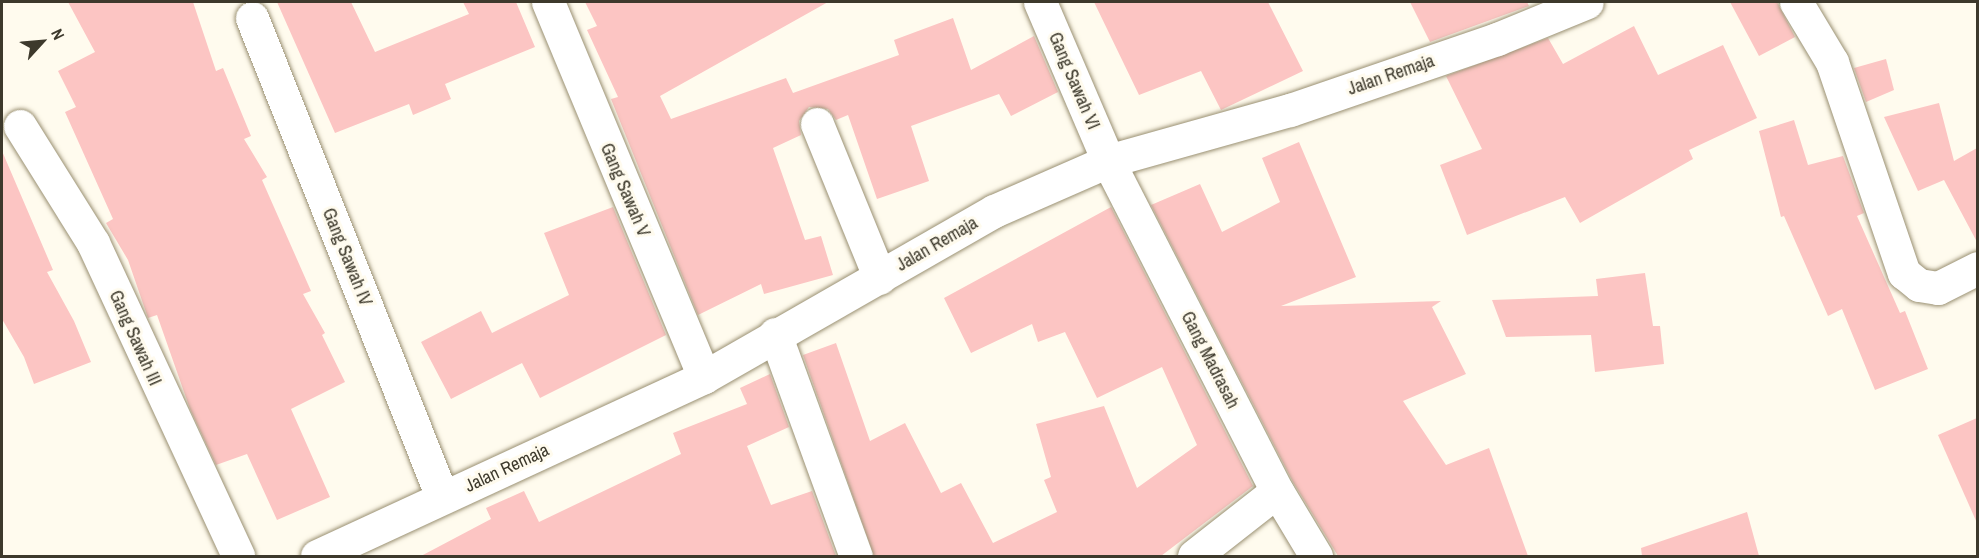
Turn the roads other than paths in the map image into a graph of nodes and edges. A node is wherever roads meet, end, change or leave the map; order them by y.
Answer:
1 (548, 2) edge
2 (1040, 2) edge
3 (1587, 2) edge
4 (1796, 2) edge
5 (1543, 10) edge
6 (252, 18) dead end
7 (817, 124) dead end
8 (20, 126) dead end
9 (1108, 161) junction
10 (1977, 268) edge
11 (880, 278) junction
12 (775, 334) junction
13 (704, 377) junction
14 (1277, 490) junction
15 (442, 497) junction
16 (238, 556) edge
17 (317, 556) edge
18 (856, 556) edge
19 (1194, 556) edge
20 (1316, 556) edge

1 - 13 street, Gang Sawah V
2 - 9 street, Gang Sawah VI
3 - 5 street, Jalan Remaja
4 - 10 street
5 - 9 street, Jalan Remaja
6 - 15 street, Gang Sawah IV
7 - 11 street
8 - 16 street, Gang Sawah III
9 - 11 street, Jalan Remaja
9 - 14 street, Gang Madrasah
11 - 12 street, Jalan Remaja
12 - 13 street, Jalan Remaja
12 - 18 street
13 - 15 street, Jalan Remaja
14 - 19 street
14 - 20 street, Gang Madrasah
15 - 17 street, Jalan Remaja

